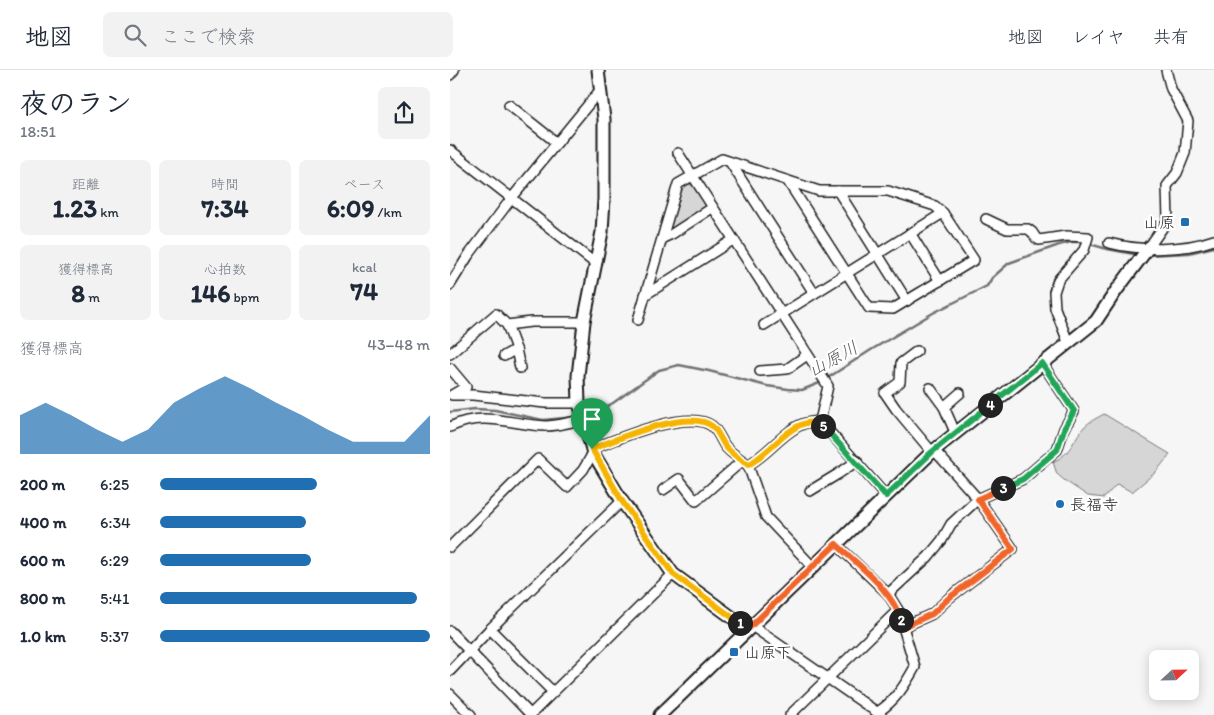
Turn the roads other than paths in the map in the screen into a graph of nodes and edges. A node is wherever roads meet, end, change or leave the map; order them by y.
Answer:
1 (454, 70) edge
2 (1166, 70) edge
3 (595, 72) edge
4 (450, 75) edge
5 (601, 88) junction
6 (509, 105) dead end
7 (557, 143) junction
8 (450, 150) edge
9 (678, 153) dead end
10 (730, 162) junction
11 (692, 176) junction
12 (787, 180) junction
13 (838, 191) junction
14 (512, 199) junction
15 (712, 208) junction
16 (943, 213) junction
17 (986, 219) dead end
18 (910, 233) junction
19 (663, 238) junction
20 (733, 240) junction
21 (1214, 240) edge
22 (1109, 243) dead end
23 (1149, 247) junction
24 (878, 253) junction
25 (596, 264) junction
26 (846, 273) junction
27 (940, 281) junction
28 (450, 286) edge
29 (814, 293) junction
30 (646, 295) junction
31 (908, 301) junction
32 (781, 314) junction
33 (638, 320) dead end
34 (584, 322) junction
35 (507, 325) junction
36 (764, 325) dead end
37 (1068, 342) junction
38 (516, 349) junction
39 (917, 351) dead end
40 (450, 354) edge
41 (807, 355) junction
42 (504, 356) dead end
43 (1042, 363) junction
44 (450, 368) edge
45 (520, 368) dead end
46 (760, 371) dead end
47 (930, 388) dead end
48 (960, 393) dead end
49 (579, 403) junction
50 (944, 407) junction
51 (584, 419) junction
52 (820, 422) junction
53 (450, 427) edge
54 (955, 432) junction
55 (593, 451) junction
56 (933, 451) junction
57 (857, 461) junction
58 (745, 463) junction
59 (663, 490) dead end
60 (810, 491) dead end
61 (886, 496) junction
62 (978, 499) junction
63 (622, 501) junction
64 (836, 544) junction
65 (450, 547) edge
66 (813, 566) junction
67 (673, 574) junction
68 (888, 594) junction
69 (898, 610) junction
70 (750, 627) junction
71 (903, 627) junction
72 (490, 628) junction
73 (450, 631) edge
74 (469, 650) junction
75 (450, 671) edge
76 (828, 678) junction
77 (553, 692) junction
78 (450, 694) edge
79 (879, 714) edge
80 (471, 715) edge
81 (531, 715) edge
82 (660, 715) edge
83 (790, 715) edge

1 - 4 street
2 - 23 street
3 - 5 street
5 - 7 street
5 - 25 street
6 - 7 street
7 - 14 street
8 - 14 street
9 - 11 street
10 - 11 street
10 - 12 street
10 - 29 street
11 - 15 street
11 - 19 street
12 - 13 street
12 - 26 street
13 - 16 street
13 - 24 street
14 - 25 street
14 - 28 street
15 - 19 street
15 - 20 street
16 - 18 street
16 - 27 street
17 - 37 street
18 - 24 street
18 - 27 street
19 - 30 street
20 - 30 street
20 - 32 street
21 - 23 street
22 - 23 street
23 - 37 street
24 - 26 street
24 - 31 street
25 - 34 street
26 - 29 street
26 - 31 street
27 - 31 street
29 - 32 street
30 - 33 street
32 - 36 street
32 - 41 street
34 - 35 street
34 - 49 street
35 - 38 street
35 - 40 street
37 - 43 street
38 - 42 street
38 - 45 street
39 - 56 street
41 - 46 street
41 - 52 street
43 - 54 street
43 - 62 street
44 - 49 street
47 - 50 street
48 - 50 street
49 - 51 street
50 - 54 street
51 - 53 street
51 - 55 street
52 - 57 street
52 - 58 street
54 - 56 street
55 - 58 street
55 - 63 street
55 - 65 street
56 - 61 street
56 - 62 street
57 - 60 street
57 - 61 street
58 - 59 street
58 - 66 street
61 - 64 street
62 - 68 street
62 - 71 street
63 - 67 street
63 - 72 street
64 - 66 street
64 - 68 street
66 - 70 street
67 - 70 street
67 - 77 street
68 - 69 street
69 - 71 street
69 - 76 street
70 - 76 street
70 - 82 street
71 - 79 street
72 - 74 street
72 - 77 street
73 - 74 street
74 - 75 street
74 - 81 street
76 - 79 street
76 - 83 street
77 - 81 street
78 - 80 street

